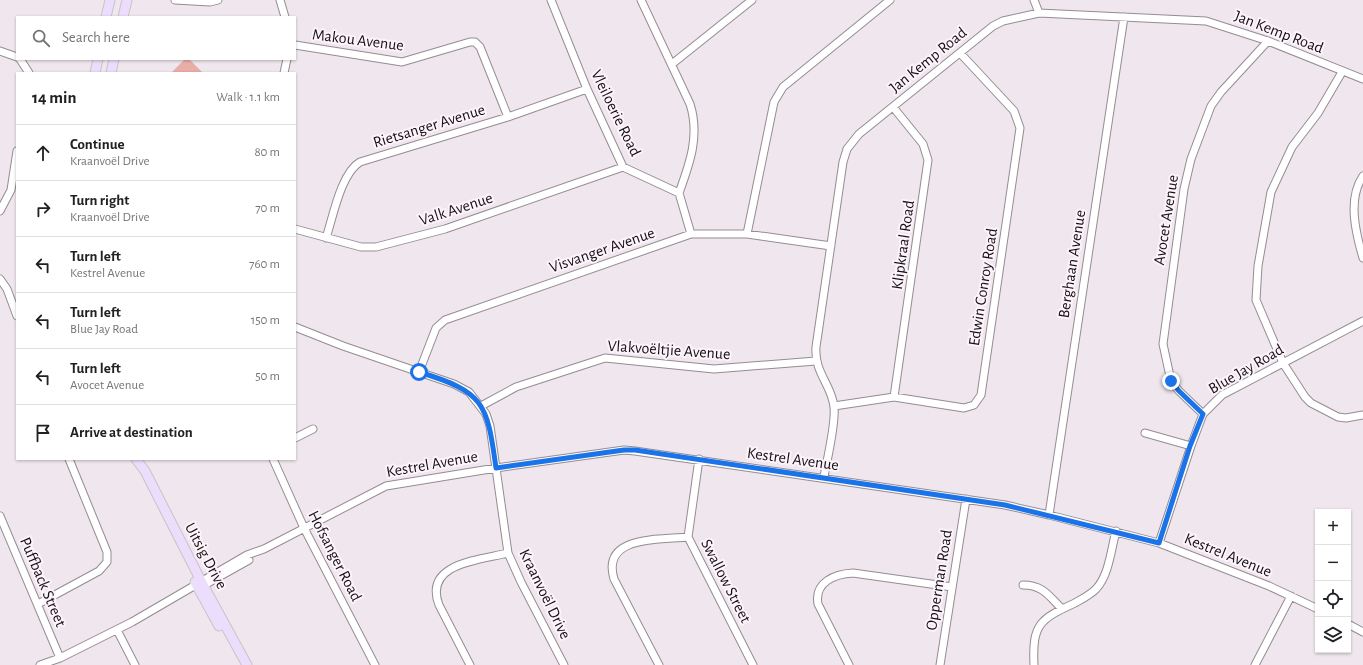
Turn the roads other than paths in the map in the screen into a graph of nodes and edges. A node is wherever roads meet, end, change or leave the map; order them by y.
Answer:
1 (110, 0) edge
2 (127, 0) edge
3 (175, 0) edge
4 (218, 0) edge
5 (280, 0) edge
6 (551, 0) edge
7 (641, 0) edge
8 (752, 0) edge
9 (890, 0) edge
10 (1034, 0) edge
11 (1038, 12) junction
12 (106, 16) edge
13 (123, 16) edge
14 (284, 16) edge
15 (1124, 17) junction
16 (1268, 41) junction
17 (296, 46) edge
18 (0, 51) edge
19 (960, 53) junction
20 (16, 57) edge
21 (21, 60) edge
22 (98, 60) edge
23 (114, 60) edge
24 (287, 60) edge
25 (672, 64) junction
26 (27, 72) edge
27 (95, 72) edge
28 (111, 72) edge
29 (284, 72) edge
30 (1342, 72) junction
31 (1363, 79) edge
32 (587, 89) junction
33 (893, 107) junction
34 (508, 117) junction
35 (16, 158) edge
36 (623, 166) junction
37 (1363, 176) edge
38 (679, 193) junction
39 (0, 211) edge
40 (296, 229) edge
41 (691, 234) junction
42 (747, 234) junction
43 (326, 238) junction
44 (831, 246) junction
45 (1363, 258) edge
46 (0, 279) edge
47 (16, 313) edge
48 (1363, 321) edge
49 (296, 327) edge
50 (816, 361) junction
51 (1283, 363) junction
52 (419, 372) junction
53 (894, 397) junction
54 (481, 406) junction
55 (834, 406) junction
56 (1203, 414) junction
57 (1363, 415) edge
58 (313, 429) dead end
59 (1145, 433) dead end
60 (296, 438) edge
61 (1190, 446) junction
62 (699, 459) junction
63 (70, 460) edge
64 (137, 460) edge
65 (273, 460) edge
66 (496, 468) junction
67 (824, 477) junction
68 (966, 499) junction
69 (1049, 515) junction
70 (0, 516) edge
71 (304, 528) junction
72 (1116, 531) junction
73 (688, 537) junction
74 (1159, 543) junction
75 (508, 553) junction
76 (200, 585) junction
77 (1023, 585) dead end
78 (952, 587) junction
79 (1291, 596) junction
80 (38, 604) junction
81 (1315, 608) edge
82 (1062, 609) junction
83 (1351, 626) edge
84 (117, 630) junction
85 (1363, 632) edge
86 (60, 658) junction
87 (40, 665) edge
88 (135, 665) edge
89 (241, 665) edge
90 (247, 665) edge
91 (375, 665) edge
92 (470, 665) edge
93 (564, 665) edge
94 (659, 665) edge
95 (752, 665) edge
96 (849, 665) edge
97 (940, 665) edge
98 (1034, 665) edge
99 (1255, 665) edge

1 - 12 main road
2 - 13 main road
3 - 4 street
5 - 14 street
6 - 32 street, Vleiloerie Road
7 - 25 street
8 - 25 street
9 - 42 street
10 - 11 street
11 - 15 street, Jan Kemp Road
11 - 19 street, Jan Kemp Road
15 - 16 street, Jan Kemp Road
15 - 69 street, Berghaan Avenue
16 - 30 street, Jan Kemp Road
16 - 56 street, Avocet Avenue
17 - 34 street, Makou Avenue
18 - 20 street
19 - 33 street, Jan Kemp Road
19 - 53 street, Edwin Conroy Road
21 - 26 street
22 - 27 main road
23 - 28 main road
24 - 29 street
25 - 38 street
30 - 31 street, Jan Kemp Road
30 - 51 street
32 - 34 street, Rietsanger Avenue
32 - 36 street, Vleiloerie Road
33 - 44 street, Jan Kemp Road
33 - 53 street, Klipkraal Road
34 - 43 street, Rietsanger Avenue
35 - 39 street
36 - 38 street, Vleiloerie Road
36 - 43 street, Valk Avenue
37 - 45 street
38 - 41 street
40 - 43 street, Valk Avenue
41 - 42 street, Visvanger Avenue
41 - 52 street, Visvanger Avenue
42 - 44 street, Visvanger Avenue
44 - 50 street, Jan Kemp Road
46 - 47 street
48 - 51 street, Blue Jay Road
49 - 52 street, Kraanvoël Drive
50 - 54 street, Vlakvoëltjie Avenue
50 - 55 street, Jan Kemp Road
51 - 56 street, Blue Jay Road
51 - 57 street
52 - 54 street, Kraanvoël Drive
53 - 55 street, Edwin Conroy Road
54 - 66 street, Kraanvoël Drive
55 - 67 street, Jan Kemp Road
56 - 61 street, Blue Jay Road
58 - 60 street
59 - 61 street
61 - 74 street, Blue Jay Road
62 - 66 street, Kestrel Avenue
62 - 67 street, Kestrel Avenue
62 - 73 street, Swallow Street
63 - 80 street
64 - 76 main road, Uitsig Drive
65 - 71 street, Hofsanger Road
66 - 71 street, Kestrel Avenue
66 - 75 street, Kraanvoël Drive
67 - 68 street, Kestrel Avenue
68 - 69 street, Kestrel Avenue
68 - 78 street, Opperman Road
69 - 72 street, Kestrel Avenue
70 - 80 street, Puffback Street
71 - 76 street, Kestrel Avenue
71 - 91 street, Hofsanger Road
72 - 74 street, Kestrel Avenue
72 - 82 street
73 - 94 street
73 - 95 street, Swallow Street
74 - 79 street, Kestrel Avenue
75 - 92 street
75 - 93 street, Kraanvoël Drive
76 - 84 street, Kestrel Avenue
76 - 89 main road, Uitsig Drive
76 - 90 main road, Uitsig Drive
77 - 82 street
78 - 96 street
78 - 97 street, Opperman Road
79 - 81 street, Kestrel Avenue
79 - 99 street
80 - 86 street, Puffback Street
82 - 98 street
83 - 85 street
84 - 86 street, Kestrel Avenue
84 - 88 street
86 - 87 street, Kestrel Avenue

